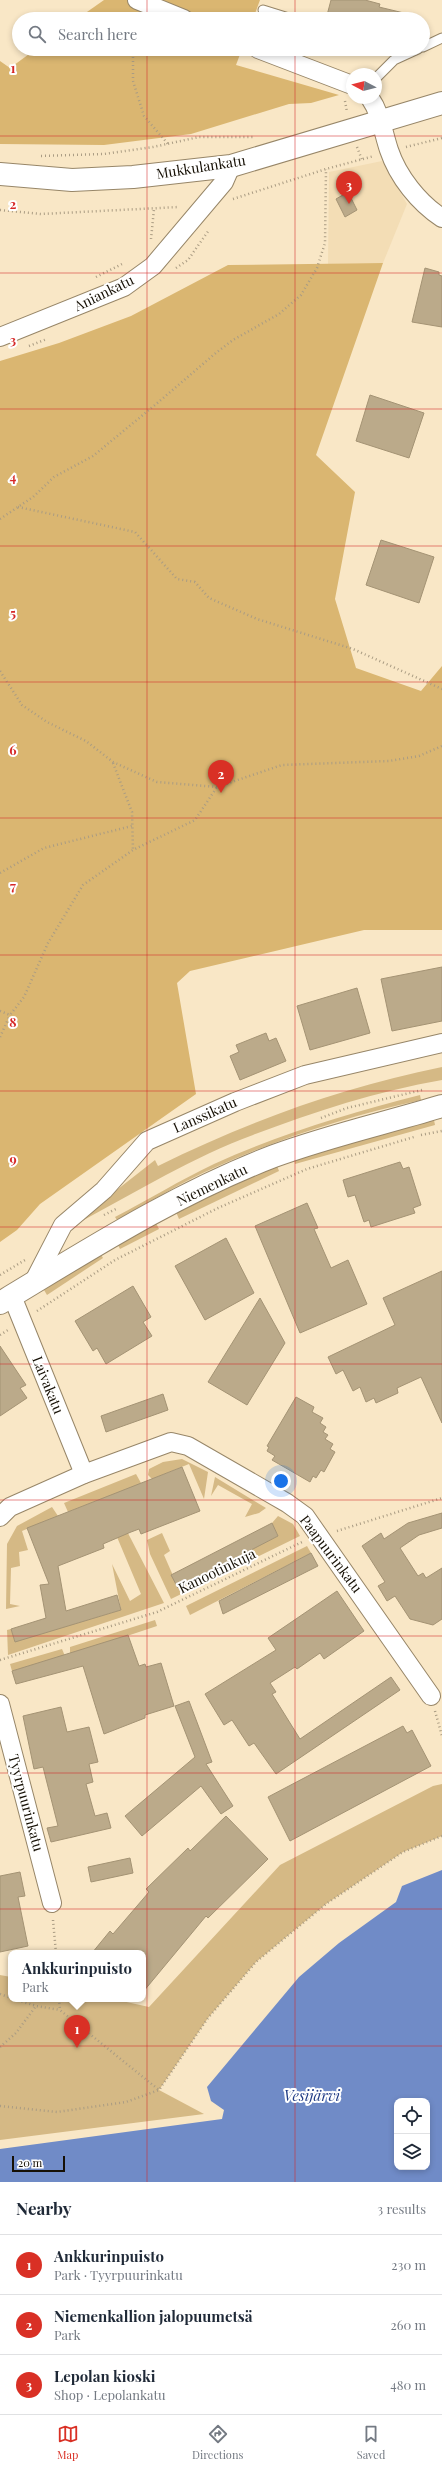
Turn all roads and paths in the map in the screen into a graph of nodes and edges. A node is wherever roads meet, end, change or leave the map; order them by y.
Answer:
1 (137, 0) edge
2 (263, 10) dead end
3 (167, 12) edge
4 (269, 12) edge
5 (442, 38) edge
6 (430, 44) edge
7 (133, 56) edge
8 (288, 56) edge
9 (403, 56) edge
10 (382, 72) edge
11 (346, 82) edge
12 (442, 103) edge
13 (373, 104) edge
14 (346, 110) dead end
15 (339, 113) dead end
16 (381, 121) junction
17 (260, 136) dead end
18 (168, 144) junction
19 (40, 156) dead end
20 (231, 166) junction
21 (0, 174) edge
22 (204, 206) junction
23 (154, 209) junction
24 (0, 210) edge
25 (442, 218) edge
26 (150, 243) dead end
27 (128, 262) dead end
28 (95, 278) dead end
29 (0, 337) edge
30 (17, 506) junction
31 (0, 519) edge
32 (0, 671) edge
33 (442, 689) edge
34 (442, 746) edge
35 (112, 762) junction
36 (217, 787) junction
37 (132, 826) junction
38 (134, 850) junction
39 (0, 873) edge
40 (0, 1011) edge
41 (10, 1015) junction
42 (0, 1036) edge
43 (442, 1043) edge
44 (442, 1106) edge
45 (442, 1131) edge
46 (33, 1284) junction
47 (6, 1300) edge
48 (23, 1320) junction
49 (0, 1335) edge
50 (84, 1474) junction
51 (442, 1498) edge
52 (0, 1517) edge
53 (321, 1536) junction
54 (0, 1660) edge
55 (431, 1696) joint
56 (0, 1704) edge
57 (442, 1736) edge
58 (442, 1836) edge
59 (52, 1903) joint
60 (56, 1950) edge
61 (23, 2002) edge
62 (59, 2002) edge
63 (36, 2006) junction
64 (60, 2010) junction
65 (0, 2047) edge
66 (159, 2090) junction
67 (0, 2106) edge

1 - 3 street
2 - 4 lane
5 - 6 lane
7 - 18 path
8 - 11 street
9 - 10 lane
12 - 16 street, Mukkulankatu
13 - 16 street
14 - 15 path
16 - 20 street, Mukkulankatu
16 - 25 street
17 - 18 path
18 - 19 path
20 - 21 street, Mukkulankatu
20 - 22 street, Aniankatu
22 - 23 path
22 - 29 street, Aniankatu
22 - 30 path
23 - 24 path
23 - 26 path
27 - 28 path
30 - 31 path
30 - 33 path
32 - 35 path
34 - 36 path
35 - 36 path
35 - 37 path
36 - 38 path
37 - 38 path
37 - 39 path
38 - 41 path
40 - 41 path
41 - 42 path
43 - 46 street, Lanssikatu
44 - 46 street, Niemenkatu
45 - 48 path
46 - 47 street, Niemenkatu
47 - 48 street, Laivakatu
48 - 49 path
48 - 50 street, Laivakatu
50 - 52 street
50 - 53 street, Paapuurinkatu
51 - 53 path, Kanootinkuja
53 - 54 path, Kanootinkuja
53 - 55 street, Paapuurinkatu
55 - 57 path
56 - 59 street, Tyyrpuurinkatu
58 - 66 path
59 - 60 path
61 - 63 path
62 - 64 path
63 - 64 path
63 - 65 path
64 - 66 path
66 - 67 path

